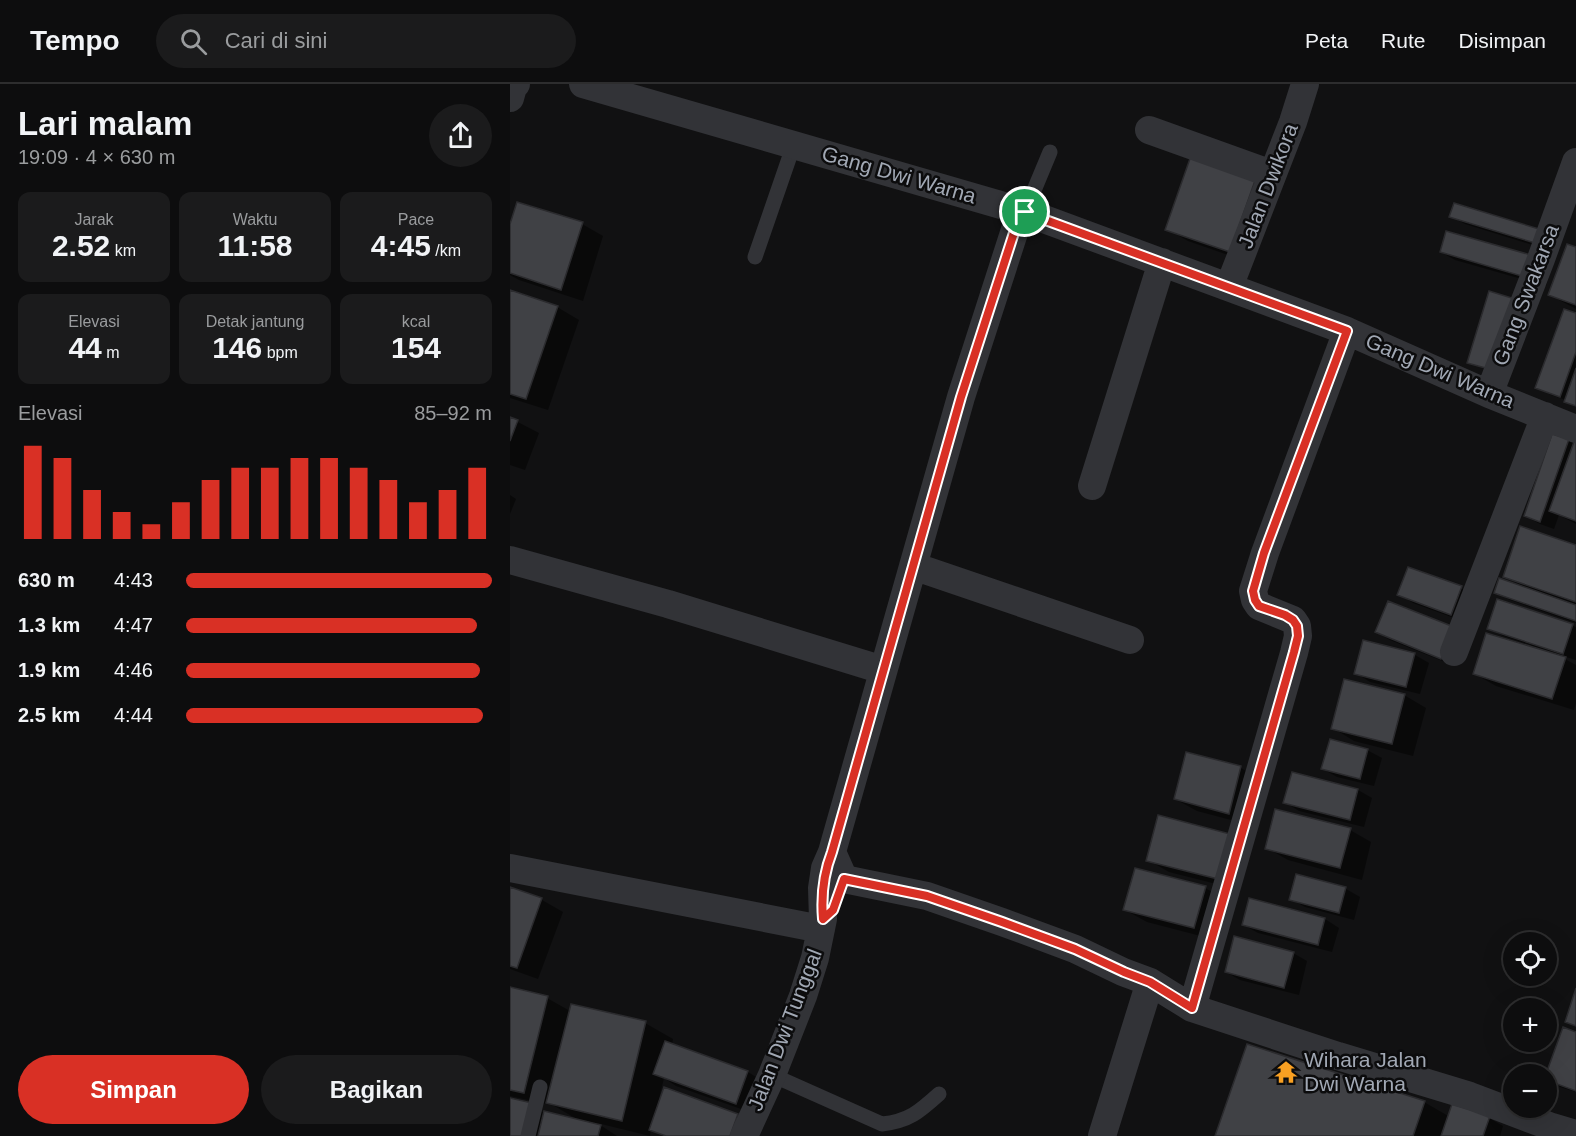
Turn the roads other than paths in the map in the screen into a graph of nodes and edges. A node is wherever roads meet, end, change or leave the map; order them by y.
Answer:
1 (516, 84) edge
2 (583, 84) edge
3 (1305, 84) edge
4 (510, 98) edge
5 (1149, 130) dead end
6 (794, 144) junction
7 (1050, 152) dead end
8 (1576, 162) edge
9 (1272, 174) junction
10 (1023, 212) junction
11 (755, 257) dead end
12 (1162, 262) junction
13 (1229, 287) junction
14 (1347, 331) junction
15 (1489, 394) junction
16 (1545, 416) junction
17 (1576, 429) edge
18 (1092, 486) dead end
19 (510, 560) edge
20 (913, 566) junction
21 (1130, 640) dead end
22 (1454, 652) dead end
23 (883, 670) junction
24 (832, 852) junction
25 (510, 868) edge
26 (844, 879) junction
27 (822, 924) junction
28 (1150, 982) junction
29 (1192, 1008) junction
30 (772, 1075) junction
31 (540, 1087) dead end
32 (939, 1094) dead end
33 (1576, 1134) edge
34 (528, 1136) edge
35 (744, 1136) edge
36 (1102, 1136) edge

1 - 4 street
2 - 6 street, Gang Dwi Warna
3 - 9 street, Jalan Dwikora
5 - 9 street
6 - 10 street, Gang Dwi Warna
6 - 11 lane
7 - 10 lane
8 - 15 street, Gang Swakarsa
9 - 13 street, Jalan Dwikora
10 - 12 street, Gang Dwi Warna
10 - 20 street, Jalan Dwi Tunggal
12 - 13 street, Gang Dwi Warna
12 - 18 street
13 - 14 street, Gang Dwi Warna
14 - 15 street, Gang Dwi Warna
14 - 29 street
15 - 16 street, Gang Dwi Warna
16 - 17 street, Gang Dwi Warna
16 - 22 street
19 - 23 street
20 - 21 street
20 - 23 street, Jalan Dwi Tunggal
23 - 24 street, Jalan Dwi Tunggal
24 - 26 street
24 - 27 street, Jalan Dwi Tunggal
25 - 27 street
26 - 27 street
26 - 28 street
27 - 30 street, Jalan Dwi Tunggal
28 - 29 street
28 - 36 street
29 - 33 street
30 - 32 lane
30 - 35 street, Jalan Dwi Tunggal
31 - 34 lane

